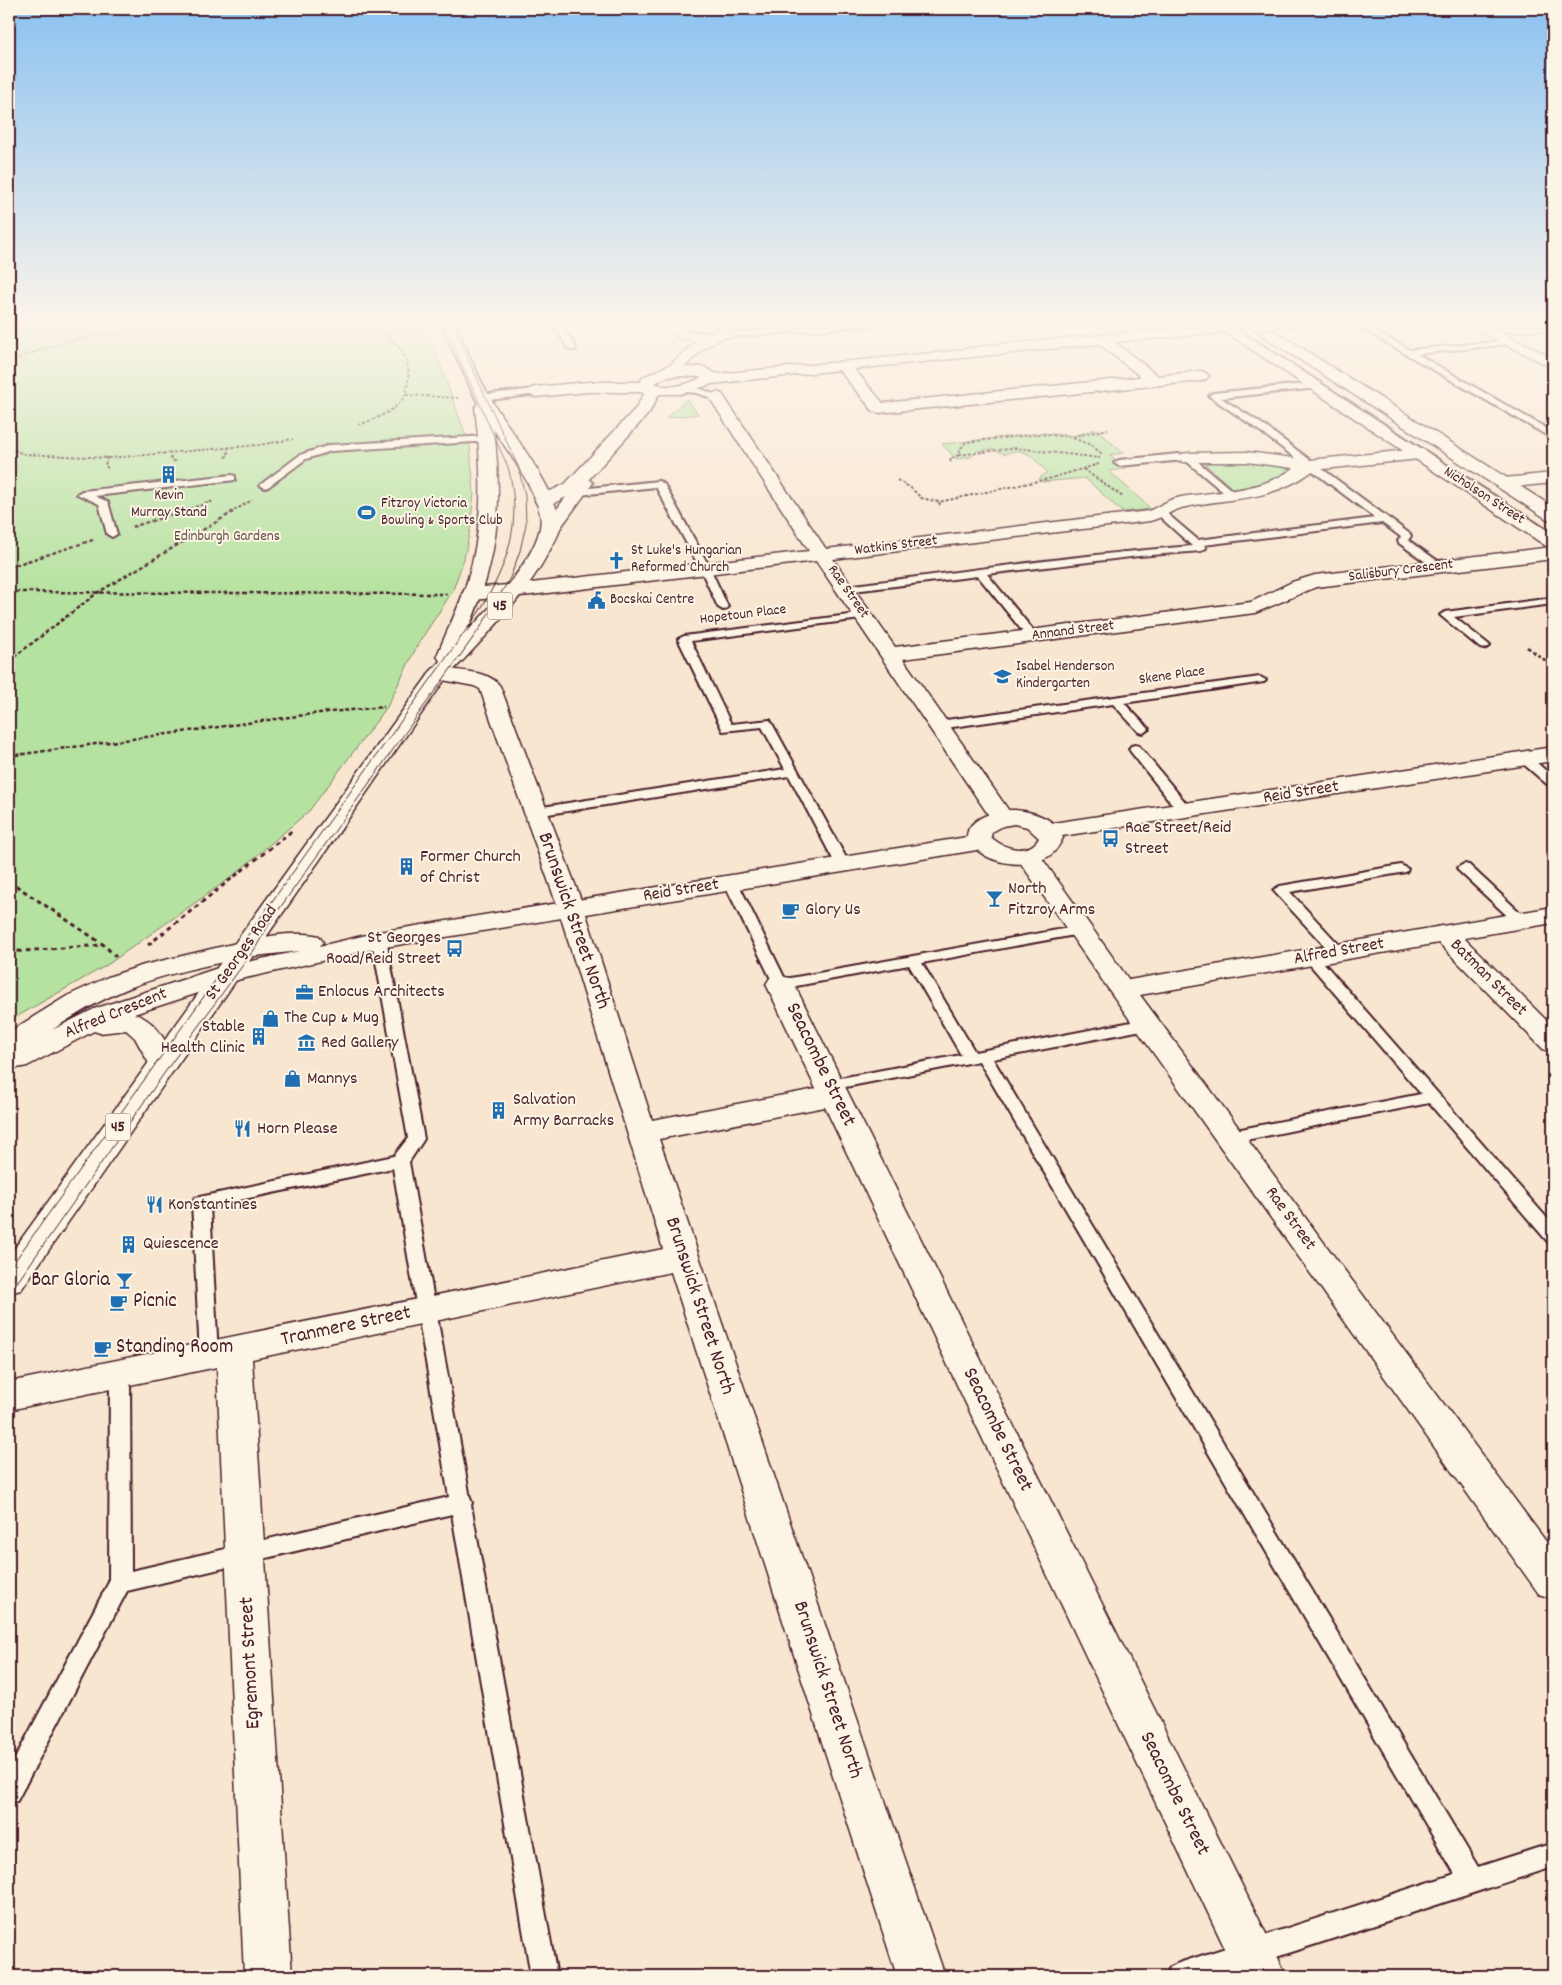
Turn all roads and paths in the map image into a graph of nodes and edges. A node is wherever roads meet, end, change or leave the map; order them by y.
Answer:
1 (386, 413) edge
2 (483, 413) edge
3 (491, 413) edge
4 (641, 413) edge
5 (729, 413) edge
6 (1239, 413) edge
7 (1356, 413) edge
8 (1393, 413) edge
9 (1512, 413) edge
10 (355, 426) dead end
11 (1108, 429) dead end
12 (1553, 436) edge
13 (1072, 437) junction
14 (294, 439) dead end
15 (487, 439) junction
16 (9, 448) edge
17 (1419, 454) junction
18 (959, 455) junction
19 (1188, 458) junction
20 (951, 462) dead end
21 (1106, 462) dead end
22 (1119, 463) dead end
23 (1310, 465) junction
24 (593, 466) junction
25 (1083, 469) junction
26 (232, 478) dead end
27 (1553, 478) edge
28 (897, 480) dead end
29 (266, 485) dead end
30 (1553, 486) edge
31 (1509, 487) junction
32 (578, 492) junction
33 (1232, 495) junction
34 (1125, 498) dead end
35 (255, 499) dead end
36 (544, 501) junction
37 (1161, 514) junction
38 (1553, 515) edge
39 (1384, 520) junction
40 (550, 530) junction
41 (112, 534) dead end
42 (1553, 542) edge
43 (1196, 543) junction
44 (1553, 553) edge
45 (821, 555) junction
46 (1438, 566) junction
47 (705, 568) junction
48 (980, 573) junction
49 (845, 589) junction
50 (513, 591) junction
51 (9, 592) edge
52 (97, 593) junction
53 (472, 594) junction
54 (1553, 600) edge
55 (723, 607) dead end
56 (1255, 607) joint
57 (865, 616) junction
58 (1032, 636) junction
59 (1484, 646) dead end
60 (1527, 647) dead end
61 (890, 654) junction
62 (9, 661) edge
63 (1553, 666) edge
64 (440, 674) junction
65 (1260, 680) dead end
66 (1116, 700) junction
67 (417, 706) junction
68 (939, 726) junction
69 (1142, 729) dead end
70 (1135, 749) dead end
71 (1553, 754) edge
72 (9, 756) edge
73 (1524, 758) junction
74 (792, 772) junction
75 (1553, 783) edge
76 (1185, 811) junction
77 (536, 812) junction
78 (1002, 818) junction
79 (293, 830) dead end
80 (1048, 831) junction
81 (982, 842) junction
82 (1027, 855) junction
83 (843, 865) junction
84 (1464, 868) dead end
85 (1401, 869) dead end
86 (9, 881) edge
87 (732, 883) junction
88 (571, 908) junction
89 (1553, 915) edge
90 (1521, 921) junction
91 (1080, 930) junction
92 (1444, 934) junction
93 (379, 940) junction
94 (104, 945) junction
95 (146, 947) dead end
96 (245, 950) junction
97 (9, 952) edge
98 (1338, 952) junction
99 (1311, 957) junction
100 (117, 958) dead end
101 (913, 960) junction
102 (228, 974) junction
103 (780, 984) junction
104 (1124, 989) junction
105 (1147, 1024) junction
106 (56, 1038) junction
107 (1553, 1042) edge
108 (9, 1045) edge
109 (978, 1058) junction
110 (9, 1063) edge
111 (163, 1064) junction
112 (832, 1090) junction
113 (1432, 1097) junction
114 (641, 1132) junction
115 (1231, 1137) junction
116 (400, 1161) junction
117 (1553, 1236) edge
118 (683, 1257) junction
119 (9, 1281) edge
120 (428, 1310) junction
121 (222, 1353) junction
122 (120, 1374) junction
123 (9, 1396) edge
124 (462, 1503) junction
125 (245, 1554) junction
126 (120, 1582) junction
127 (1553, 1582) edge
128 (9, 1793) edge
129 (1553, 1855) edge
130 (1473, 1881) junction
131 (1257, 1965) edge
132 (268, 1976) edge
133 (544, 1976) edge
134 (921, 1976) edge
135 (1179, 1976) edge

1 - 10 path
2 - 15 main road, 45
3 - 36 main road, 45
4 - 24 main road
5 - 45 main road, Rae Street
6 - 23 lane
7 - 17 main road, Nicholson Street
8 - 31 main road, Nicholson Street
9 - 12 lane
11 - 13 path
13 - 18 path
13 - 18 path
14 - 16 path
15 - 29 lane
15 - 53 main road, St Georges Road / 45
17 - 23 main road
17 - 42 main road, Nicholson Street
18 - 20 path
19 - 22 lane
19 - 23 main road
19 - 33 lane
21 - 25 path
23 - 33 main road, Watkins Street
23 - 39 lane
24 - 32 main road, St Georges Road
24 - 36 main road
25 - 28 path
25 - 34 path
26 - 41 lane
27 - 31 main road
30 - 31 main road
31 - 38 main road, Nicholson Street
32 - 40 main road, St Georges Road
32 - 47 lane
33 - 37 main road, Watkins Street
35 - 52 path
36 - 40 main road, 45
37 - 43 lane
37 - 45 main road, Watkins Street
39 - 43 lane
39 - 46 lane
40 - 50 main road, St Georges Road / 45
43 - 48 lane
44 - 46 main road, Salisbury Crescent
45 - 47 main road, Watkins Street
45 - 49 main road, Rae Street
46 - 56 main road, Salisbury Crescent
47 - 50 main road, Watkins Street
47 - 55 lane
48 - 49 lane
48 - 58 lane
49 - 57 main road, Rae Street
50 - 53 main road, Watkins Street
50 - 64 main road, St Georges Road / 45
51 - 52 path
52 - 53 path
52 - 62 path
53 - 64 main road, St Georges Road / 45
54 - 59 lane
56 - 58 main road, Annand Street
57 - 61 main road, Rae Street
57 - 74 lane, Hopetoun Place
58 - 61 main road, Annand Street
60 - 63 path
61 - 68 main road, Rae Street
64 - 67 main road, St Georges Road / 45
64 - 77 main road, Brunswick Street North
65 - 66 lane, Skene Place
66 - 68 lane, Skene Place
66 - 69 lane
67 - 72 path
67 - 96 main road, St Georges Road / 45
68 - 78 main road, Rae Street
70 - 76 lane
71 - 73 main road, Reid Street
73 - 75 lane
73 - 76 main road, Reid Street
74 - 77 lane
74 - 83 lane, Hopetoun Place
76 - 80 main road, Reid Street
77 - 88 main road, Brunswick Street North
78 - 80 main road
78 - 81 main road
79 - 95 path
80 - 82 main road
81 - 82 main road
81 - 83 main road, Reid Street
82 - 91 main road, Rae Street
83 - 87 main road, Reid Street
84 - 90 lane
85 - 98 lane
86 - 94 path
87 - 88 main road, Reid Street
87 - 103 lane, Seacombe Street
88 - 93 main road, Reid Street
88 - 114 main road, Brunswick Street North
89 - 90 main road, Alfred Street
90 - 92 main road, Alfred Street
91 - 101 lane
91 - 104 main road, Rae Street
92 - 98 main road, Alfred Street
92 - 107 main road, Batman Street
93 - 96 main road, Reid Street
93 - 102 main road, Reid Street
93 - 116 lane
94 - 97 path
94 - 100 path
96 - 102 main road, St Georges Road / 45
96 - 108 main road, Alfred Crescent
98 - 99 main road, Alfred Street
99 - 104 main road, Alfred Street
99 - 113 lane
101 - 103 lane
101 - 109 lane
102 - 106 main road, Alfred Crescent
102 - 111 main road, St Georges Road / 45
103 - 112 main road, Seacombe Street
104 - 105 main road, Rae Street
105 - 109 lane
105 - 115 main road, Rae Street
106 - 110 main road, Alfred Crescent
106 - 111 main road
109 - 112 lane
109 - 130 lane
111 - 119 main road, St Georges Road / 45
112 - 114 main road
112 - 131 main road, Seacombe Street
113 - 115 lane
113 - 117 lane
114 - 118 main road, Brunswick Street North
115 - 127 main road, Rae Street
116 - 120 lane
116 - 121 lane
118 - 120 main road, Tranmere Street
118 - 134 main road, Brunswick Street North
120 - 121 main road, Tranmere Street
120 - 124 lane
121 - 122 main road, Tranmere Street
121 - 125 main road, Egremont Street
122 - 123 main road, Tranmere Street
122 - 126 lane
124 - 125 lane
124 - 133 lane
125 - 126 lane
125 - 132 main road, Egremont Street
126 - 128 lane
129 - 130 lane
130 - 131 lane
131 - 135 lane

